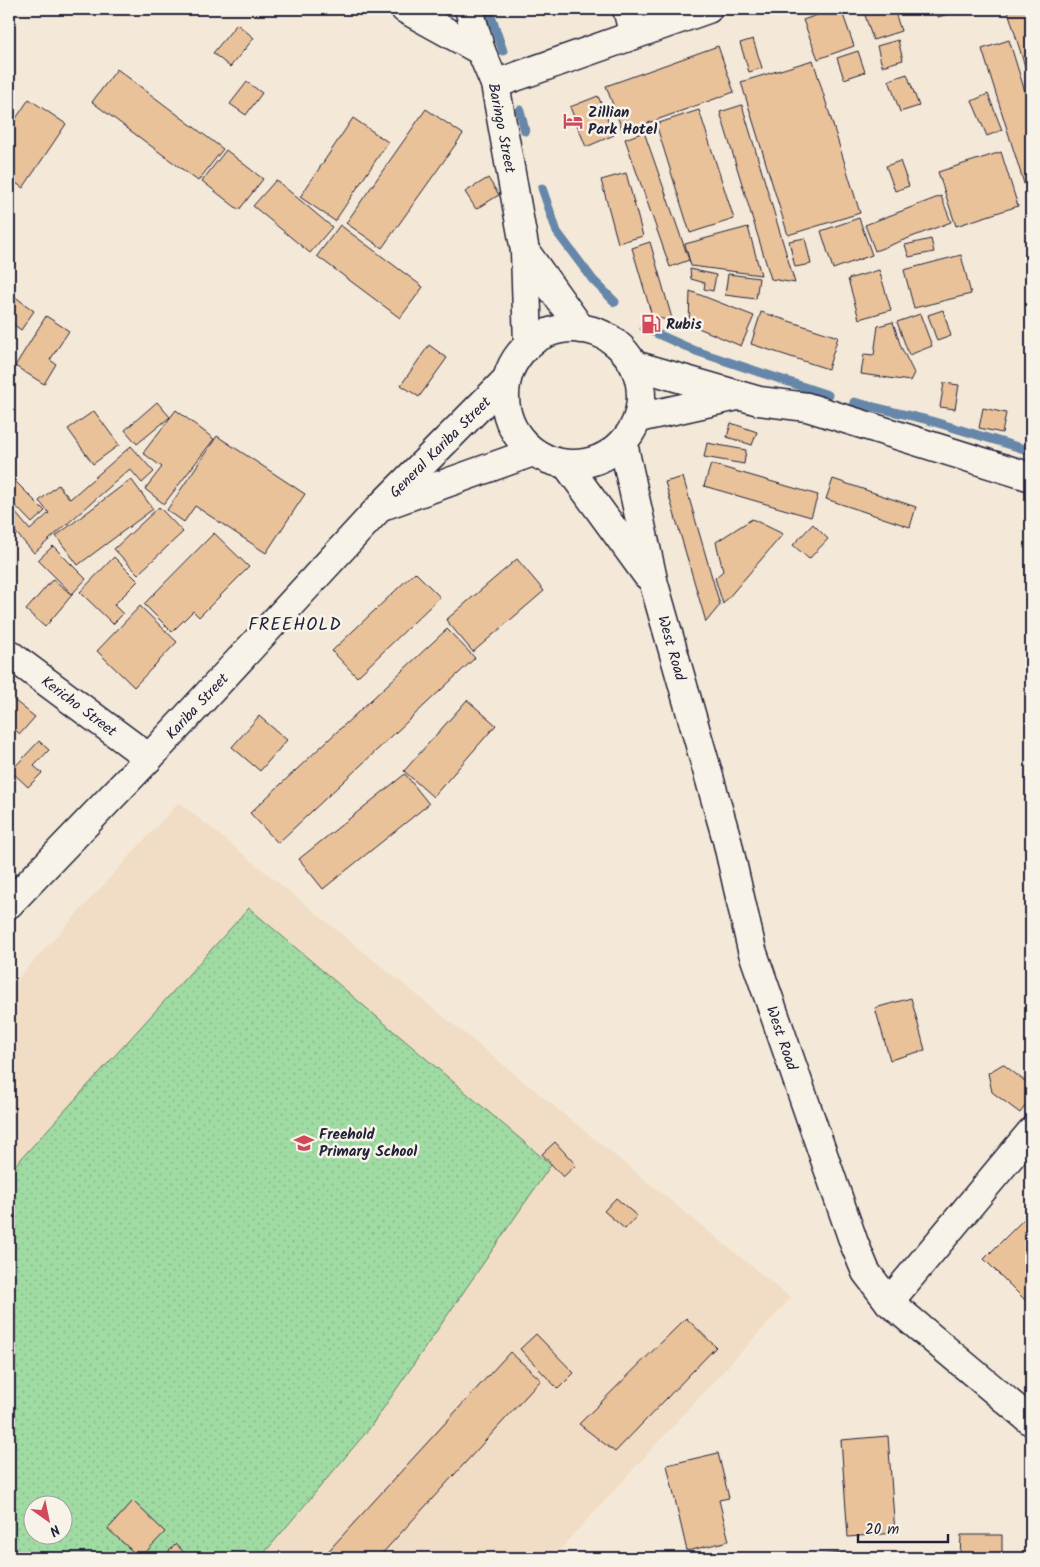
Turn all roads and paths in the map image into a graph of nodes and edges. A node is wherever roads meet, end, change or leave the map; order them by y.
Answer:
1 (405, 9) edge
2 (469, 9) edge
3 (627, 9) edge
4 (708, 9) edge
5 (634, 35) junction
6 (481, 51) junction
7 (495, 84) junction
8 (525, 251) junction
9 (581, 329) junction
10 (528, 345) junction
11 (634, 365) junction
12 (506, 380) junction
13 (741, 395) junction
14 (638, 418) junction
15 (623, 443) junction
16 (533, 452) junction
17 (566, 464) junction
18 (1031, 477) edge
19 (381, 506) junction
20 (654, 584) junction
21 (9, 654) edge
22 (149, 758) junction
23 (9, 904) edge
24 (1031, 1132) edge
25 (889, 1302) junction
26 (1031, 1421) edge

1 - 6 street
2 - 6 street, Baringo Street
3 - 5 street
4 - 5 street
5 - 7 street
6 - 7 street, Baringo Street
7 - 8 street, Baringo Street
8 - 9 street, Baringo Street
8 - 10 street, Baringo Street
9 - 10 street
9 - 11 street
10 - 12 street
11 - 13 street
11 - 14 street
12 - 16 street
12 - 19 street, General Kariba Street
13 - 14 street
13 - 18 street
14 - 15 street
15 - 17 street
15 - 20 street, West Road
16 - 17 street
16 - 19 street, General Kariba Street
17 - 20 street, West Road
19 - 22 street, Kariba Street
20 - 25 street, West Road
21 - 22 street, Kericho Street
22 - 23 street, Kariba Street
24 - 25 street
25 - 26 street, West Road

